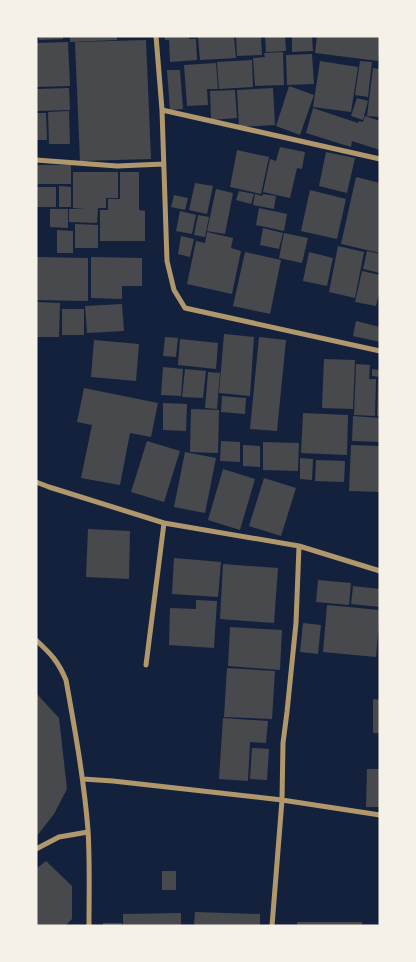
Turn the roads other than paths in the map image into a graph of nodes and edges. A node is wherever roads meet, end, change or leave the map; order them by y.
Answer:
1 (156, 36) edge
2 (162, 110) junction
3 (380, 159) edge
4 (36, 160) edge
5 (164, 164) junction
6 (380, 351) edge
7 (36, 482) edge
8 (164, 523) junction
9 (299, 546) junction
10 (380, 571) edge
11 (36, 640) edge
12 (146, 665) dead end
13 (83, 779) junction
14 (282, 800) junction
15 (380, 815) edge
16 (88, 832) junction
17 (36, 849) edge
18 (89, 926) edge
19 (272, 926) edge

1 - 2 street
2 - 3 street
2 - 5 street
4 - 5 street
5 - 6 street
7 - 8 street
8 - 9 street
8 - 12 street
9 - 10 street
9 - 14 street
11 - 13 street
13 - 14 street
13 - 16 street
14 - 15 street
14 - 19 street
16 - 17 street
16 - 18 street

